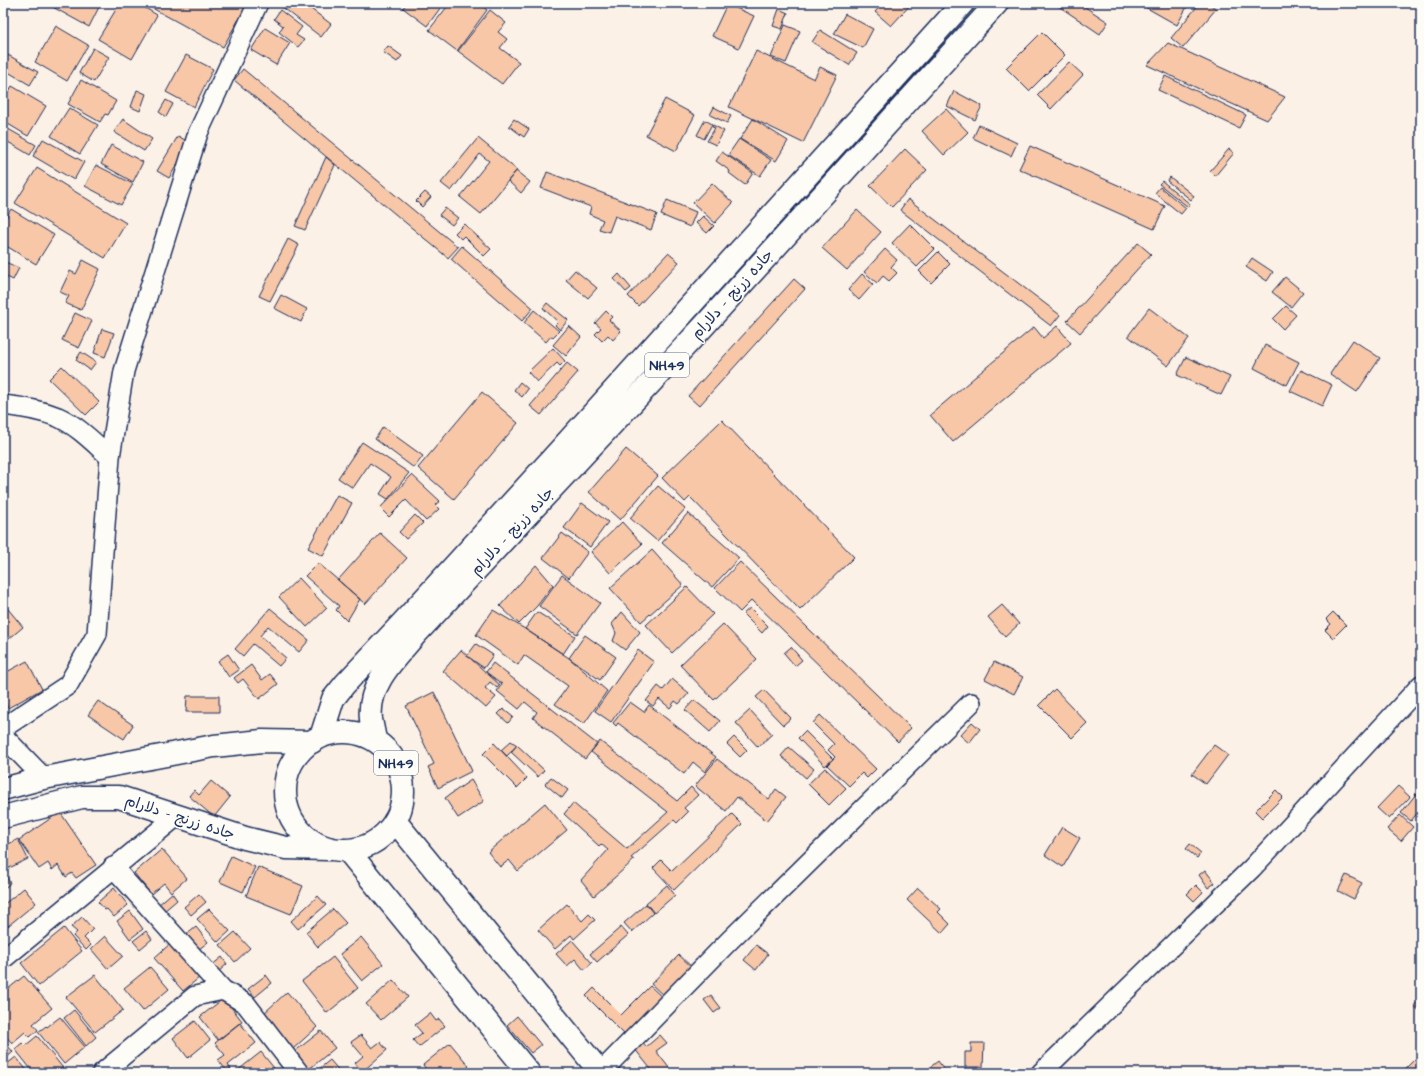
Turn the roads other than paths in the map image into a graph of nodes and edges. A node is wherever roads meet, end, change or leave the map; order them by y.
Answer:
1 (258, 3) edge
2 (963, 3) edge
3 (997, 3) edge
4 (3, 405) edge
5 (110, 457) junction
6 (1421, 685) edge
7 (971, 703) dead end
8 (3, 728) edge
9 (3, 736) edge
10 (316, 739) junction
11 (375, 740) junction
12 (44, 778) junction
13 (3, 789) edge
14 (3, 816) edge
15 (177, 816) junction
16 (396, 821) junction
17 (341, 850) junction
18 (114, 867) junction
19 (3, 959) edge
20 (224, 990) junction
21 (102, 1073) edge
22 (299, 1073) edge
23 (529, 1073) edge
24 (600, 1073) edge
25 (1041, 1073) edge

1 - 5 street
2 - 10 main road, جاده زرنج - دلارام / NH49
3 - 11 main road, جاده زرنج - دلارام / NH49
4 - 5 street
5 - 8 street
6 - 25 street
7 - 24 street
9 - 12 street
10 - 11 main road, NH49
10 - 12 main road, NH49
10 - 17 main road, NH49
11 - 16 main road, NH49
12 - 13 main road, NH49
14 - 15 main road, جاده زرنج - دلارام / NH49
15 - 17 main road, جاده زرنج - دلارام / NH49
15 - 18 street
16 - 17 main road, NH49
16 - 24 main road
17 - 23 main road
18 - 19 street
18 - 20 street
20 - 21 street
20 - 22 street

